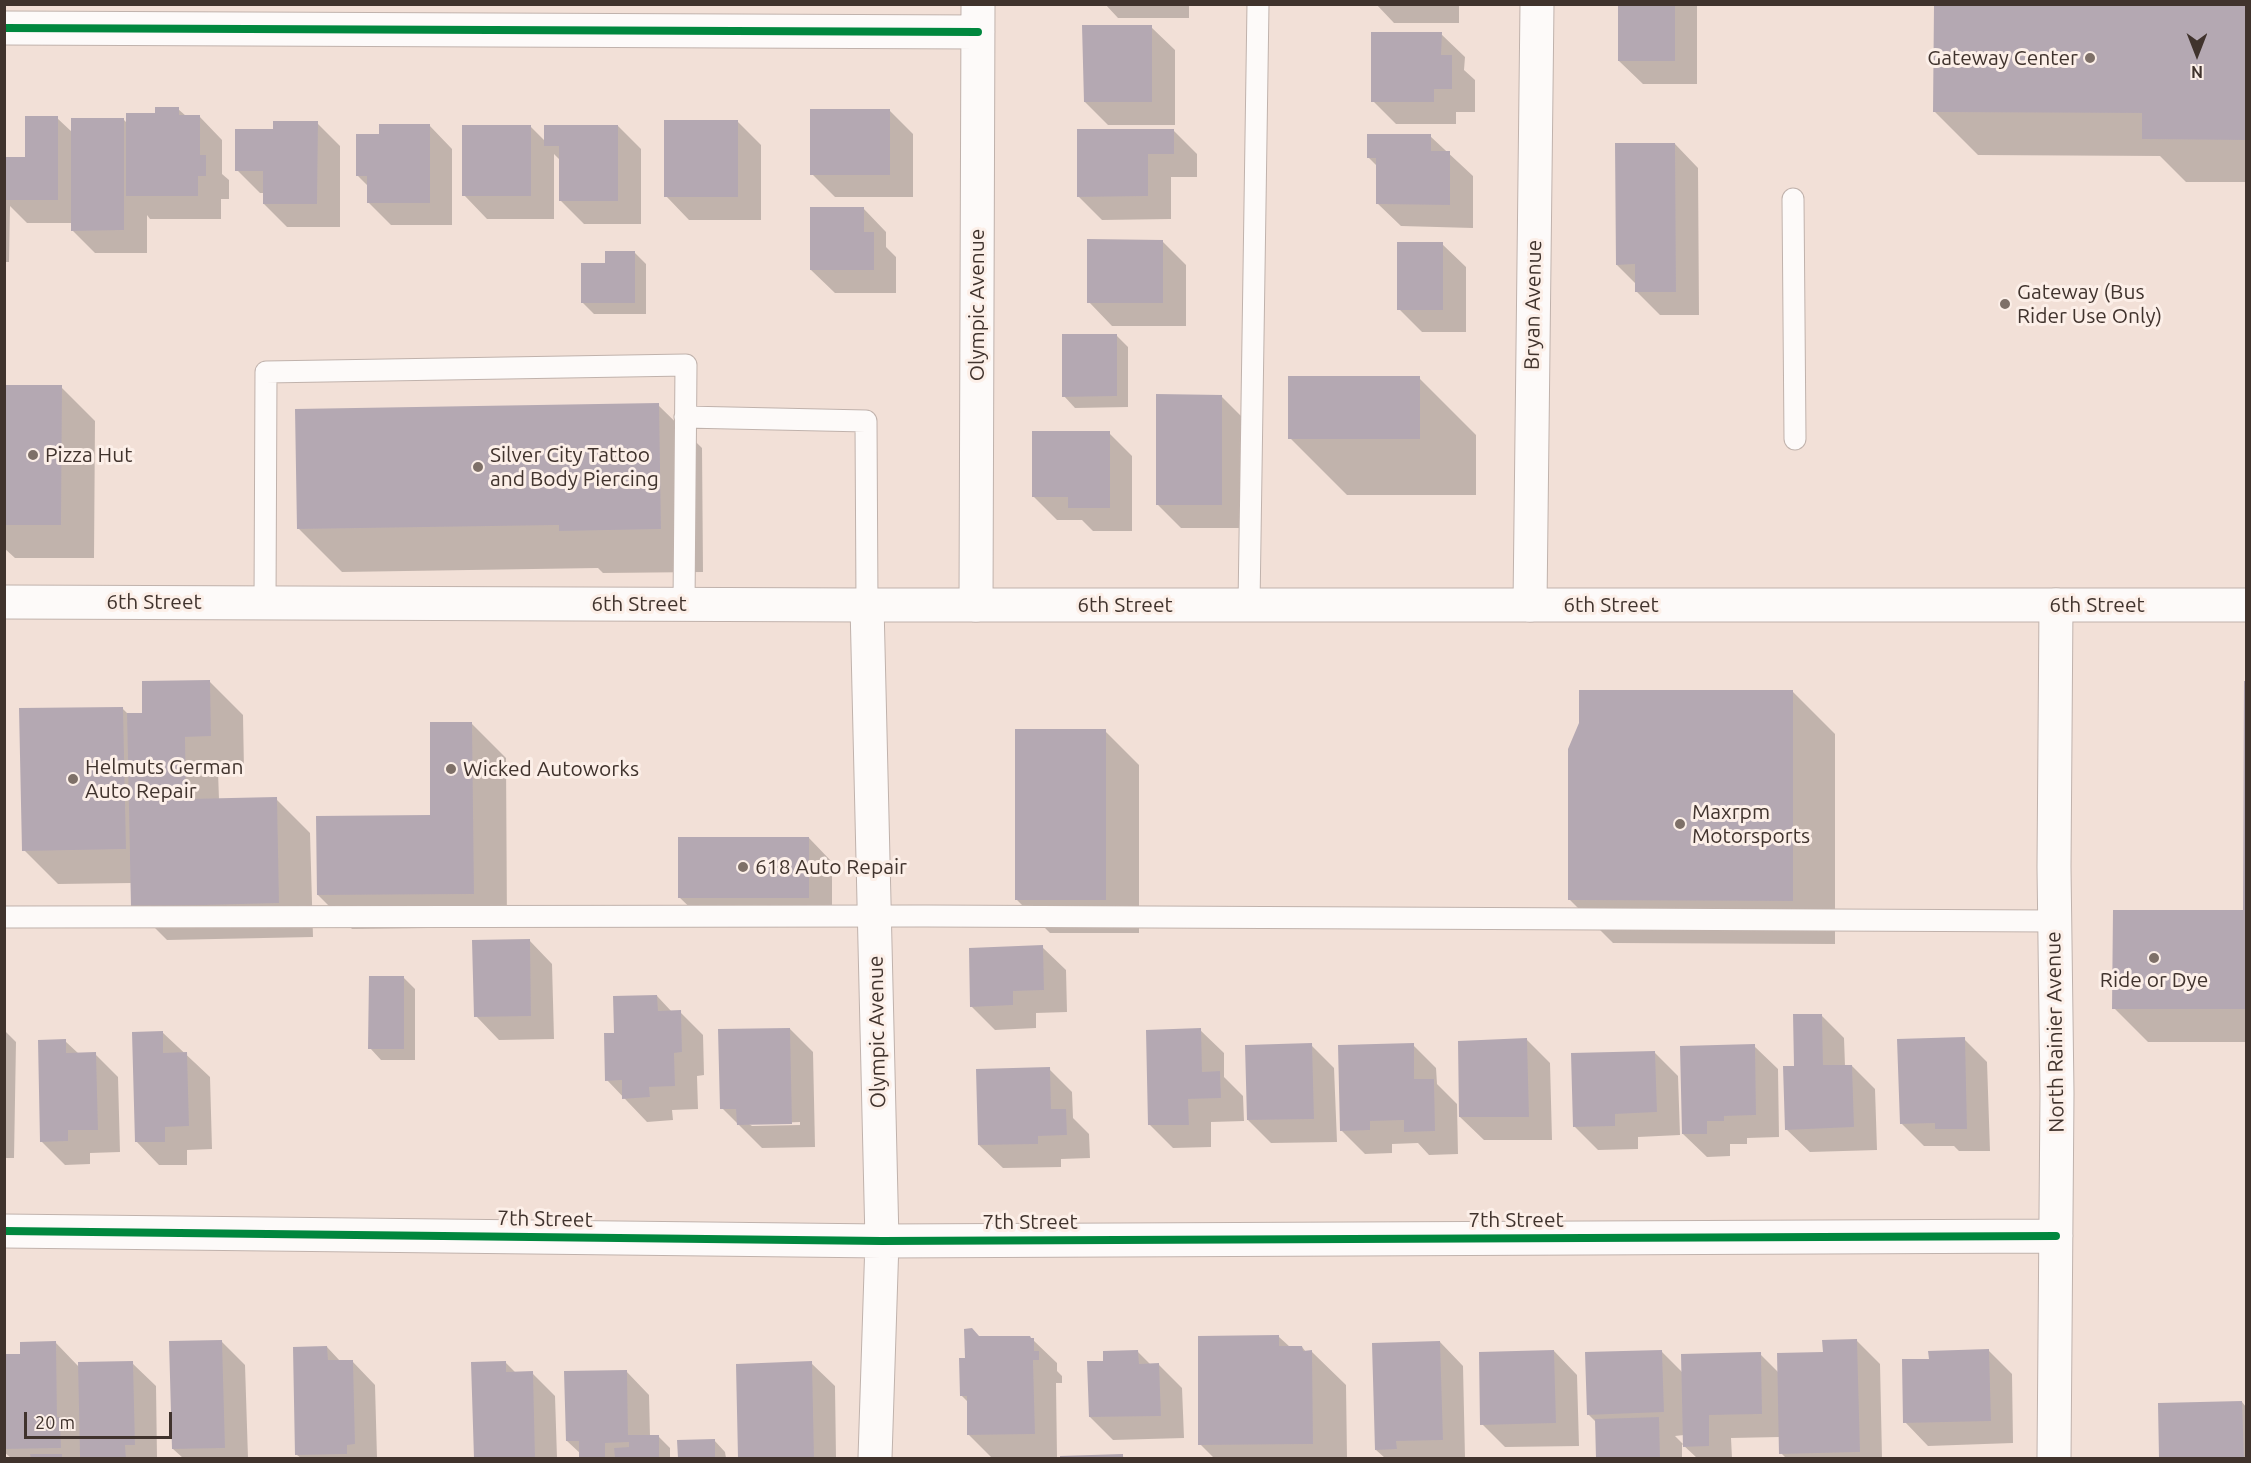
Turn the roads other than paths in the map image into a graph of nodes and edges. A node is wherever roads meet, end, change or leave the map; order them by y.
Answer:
1 (1258, 4) edge
2 (1537, 4) edge
3 (978, 18) edge
4 (4, 28) edge
5 (1793, 199) dead end
6 (685, 417) junction
7 (1796, 439) dead end
8 (4, 602) edge
9 (265, 602) junction
10 (684, 604) junction
11 (867, 605) junction
12 (976, 605) junction
13 (1249, 605) junction
14 (1530, 605) junction
15 (2056, 605) junction
16 (2247, 605) edge
17 (874, 916) junction
18 (4, 917) edge
19 (2054, 921) junction
20 (4, 1231) edge
21 (2056, 1236) junction
22 (882, 1240) junction
23 (875, 1458) edge
24 (2054, 1458) edge

1 - 13 lane
2 - 14 street, Bryan Avenue
3 - 4 street
3 - 12 street, Olympic Avenue
5 - 7 lane
6 - 9 lane
6 - 10 lane
6 - 11 lane
8 - 9 street, 6th Street
9 - 10 street, 6th Street
10 - 11 street, 6th Street
11 - 12 street, 6th Street
11 - 17 street, Olympic Avenue
12 - 13 street, 6th Street
13 - 14 street, 6th Street
14 - 15 street, 6th Street
15 - 16 street, 6th Street
15 - 19 street, North Rainier Avenue
17 - 18 lane
17 - 19 lane
17 - 22 street, Olympic Avenue
19 - 21 street, North Rainier Avenue
20 - 22 street, 7th Street
21 - 22 street, 7th Street
21 - 24 street, North Rainier Avenue
22 - 23 street, Olympic Avenue

